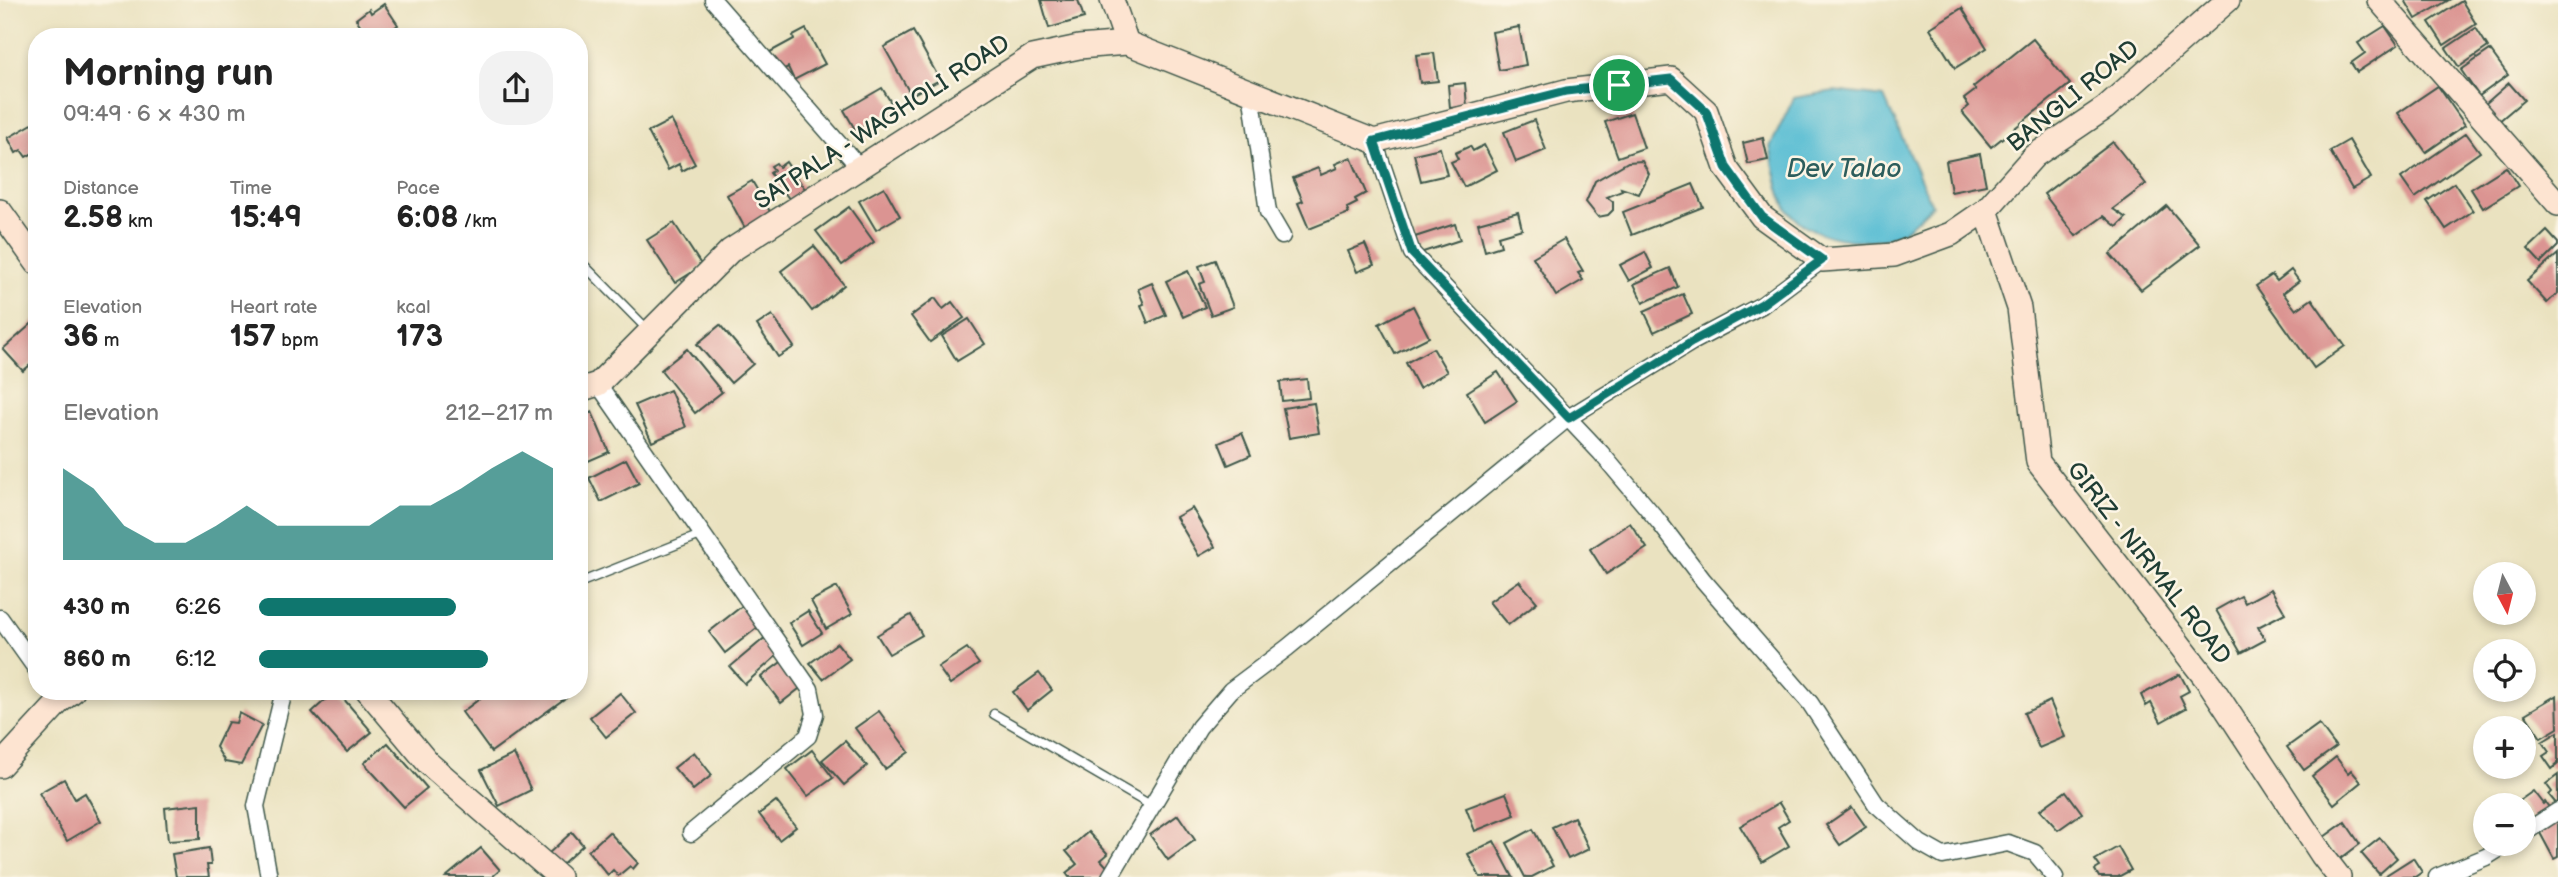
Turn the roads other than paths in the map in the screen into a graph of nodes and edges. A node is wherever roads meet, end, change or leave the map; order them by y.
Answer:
1 (713, 0) edge
2 (1112, 0) edge
3 (2228, 0) edge
4 (2379, 0) edge
5 (1127, 43) junction
6 (1251, 92) junction
7 (1374, 141) junction
8 (860, 168) junction
9 (2558, 204) edge
10 (1986, 210) junction
11 (0, 211) edge
12 (1282, 236) dead end
13 (28, 250) edge
14 (1822, 260) junction
15 (588, 269) edge
16 (650, 332) junction
17 (589, 387) edge
18 (1569, 418) junction
19 (703, 534) junction
20 (588, 579) edge
21 (0, 618) edge
22 (28, 657) edge
23 (57, 700) edge
24 (282, 700) edge
25 (376, 700) edge
26 (994, 714) dead end
27 (0, 766) edge
28 (1152, 806) junction
29 (2558, 811) edge
30 (2536, 825) edge
31 (691, 833) dead end
32 (2488, 856) edge
33 (269, 877) edge
34 (559, 877) edge
35 (1110, 877) edge
36 (2054, 877) edge
37 (2340, 877) edge
38 (2437, 877) edge

1 - 8 street
2 - 5 main road
3 - 10 main road, BANGLI ROAD
4 - 9 main road
5 - 6 main road, SATPALA - WAGHOLI ROAD
5 - 8 main road, SATPALA - WAGHOLI ROAD
6 - 7 main road, SATPALA - WAGHOLI ROAD
6 - 12 street
7 - 14 main road
7 - 18 street
8 - 16 main road, SATPALA - WAGHOLI ROAD
10 - 14 main road
10 - 37 main road, GIRIZ - NIRMAL ROAD
11 - 13 main road
14 - 18 street
15 - 16 lane
16 - 17 main road, SATPALA - WAGHOLI ROAD
17 - 19 street
18 - 28 street
18 - 36 street
19 - 20 lane
19 - 31 street
21 - 22 street
23 - 27 main road
24 - 33 street
25 - 34 main road
26 - 28 lane
28 - 35 street
29 - 30 street
32 - 38 street

